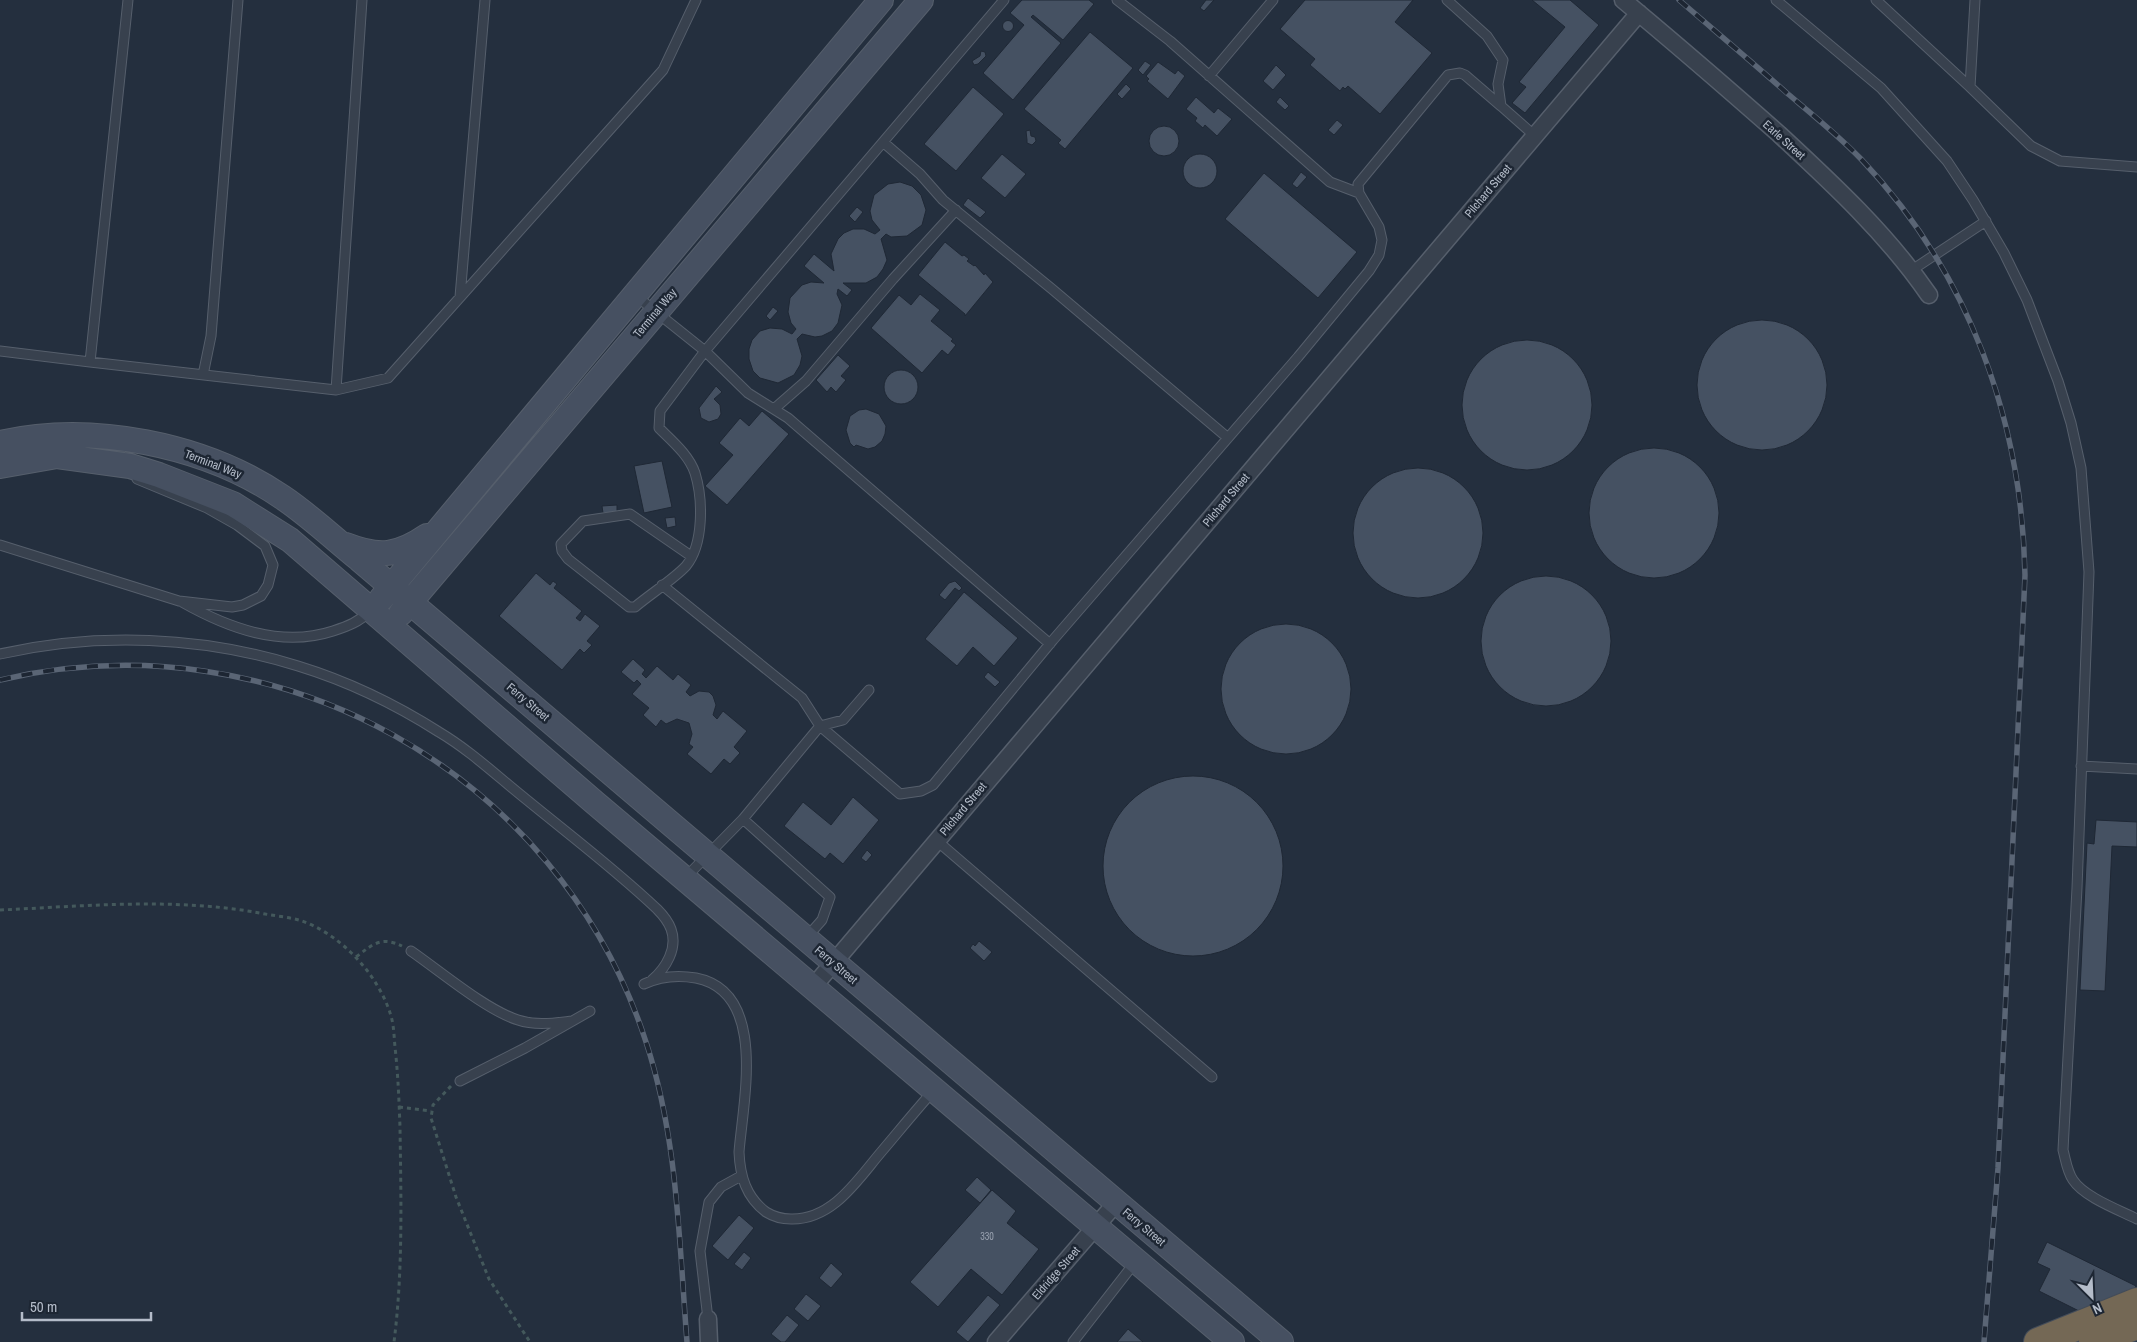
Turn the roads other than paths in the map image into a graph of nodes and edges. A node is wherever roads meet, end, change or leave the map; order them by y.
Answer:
1 (128, 0) edge
2 (238, 0) edge
3 (362, 0) edge
4 (485, 0) edge
5 (696, 0) edge
6 (881, 0) edge
7 (921, 0) edge
8 (1004, 0) edge
9 (1117, 0) edge
10 (1273, 0) edge
11 (1447, 0) edge
12 (1624, 0) edge
13 (1776, 0) edge
14 (1876, 0) edge
15 (1975, 0) edge
16 (1639, 13) junction
17 (1209, 76) junction
18 (1970, 87) junction
19 (1501, 106) junction
20 (1534, 136) junction
21 (883, 142) junction
22 (2137, 167) edge
23 (1359, 193) junction
24 (956, 210) junction
25 (1986, 221) junction
26 (1912, 270) junction
27 (634, 295) junction
28 (1929, 295) dead end
29 (460, 298) junction
30 (657, 311) junction
31 (705, 350) junction
32 (0, 352) edge
33 (90, 362) junction
34 (203, 375) junction
35 (336, 390) junction
36 (774, 409) junction
37 (1228, 438) junction
38 (0, 443) edge
39 (98, 461) junction
40 (0, 466) edge
41 (444, 523) junction
42 (337, 541) junction
43 (0, 544) edge
44 (691, 556) junction
45 (662, 585) junction
46 (392, 586) junction
47 (180, 601) junction
48 (410, 602) junction
49 (372, 610) junction
50 (390, 626) junction
51 (1050, 644) junction
52 (0, 654) edge
53 (869, 690) dead end
54 (820, 726) junction
55 (2081, 766) junction
56 (2137, 769) edge
57 (743, 819) junction
58 (936, 840) junction
59 (707, 855) junction
60 (684, 878) junction
61 (806, 940) junction
62 (411, 951) road end
63 (832, 963) junction
64 (813, 987) junction
65 (590, 1011) dead end
66 (572, 1021) junction
67 (1212, 1077) dead end
68 (460, 1081) road end
69 (934, 1090) junction
70 (741, 1176) junction
71 (1116, 1204) junction
72 (2137, 1219) edge
73 (1096, 1227) junction
74 (1136, 1261) junction
75 (2137, 1302) edge
76 (708, 1319) joint
77 (2137, 1325) edge
78 (709, 1342) edge
79 (996, 1342) edge
80 (1073, 1342) edge
81 (1232, 1342) edge
82 (1281, 1342) edge
83 (2038, 1342) edge
84 (2093, 1342) edge

1 - 33 lane
2 - 34 lane
3 - 35 lane
4 - 29 lane
5 - 29 lane
6 - 27 main road
7 - 30 main road, Terminal Way
8 - 21 lane
9 - 17 lane
10 - 17 lane
11 - 19 lane
12 - 16 street, Earle Street
13 - 25 lane
14 - 18 lane
15 - 18 lane
16 - 20 street, Pilchard Street
16 - 26 street, Earle Street
17 - 23 lane
18 - 22 lane
19 - 20 lane
19 - 23 lane
20 - 58 street, Pilchard Street
21 - 24 lane
21 - 31 lane
23 - 37 lane
24 - 36 lane
24 - 37 lane
25 - 26 lane
25 - 55 lane
26 - 28 street, Earle Street
27 - 30 lane
27 - 41 main road
29 - 35 lane
30 - 31 lane
30 - 48 main road, Terminal Way
31 - 36 lane
31 - 44 lane
32 - 33 lane
33 - 34 lane
34 - 35 lane
36 - 51 lane
37 - 51 lane
38 - 42 main road, Terminal Way
39 - 40 main road
39 - 47 lane
39 - 49 main road
41 - 42 main road
41 - 46 main road
42 - 46 main road, Terminal Way
43 - 47 lane
44 - 45 lane
44 - 45 lane
45 - 54 lane
46 - 48 main road, Ferry Street
46 - 49 main road
47 - 49 lane
48 - 50 main road, Terminal Way
48 - 59 main road, Ferry Street
49 - 50 main road
50 - 60 main road
51 - 54 lane
52 - 70 lane
53 - 54 lane
54 - 57 lane
55 - 56 lane
55 - 72 lane
57 - 59 lane
57 - 61 lane
58 - 63 street, Pilchard Street
58 - 67 lane
59 - 60 lane
59 - 61 main road, Ferry Street
60 - 64 main road
61 - 63 main road, Ferry Street
62 - 66 lane
63 - 64 street, Pilchard Street
63 - 71 main road, Ferry Street
64 - 69 main road
65 - 66 lane
66 - 68 lane
69 - 70 lane
69 - 73 main road
70 - 76 lane
71 - 73 street, Eldridge Street
71 - 82 main road, Ferry Street
73 - 74 main road
73 - 79 street, Eldridge Street
74 - 80 lane
74 - 81 main road
75 - 83 highway
76 - 78 street
77 - 84 highway

